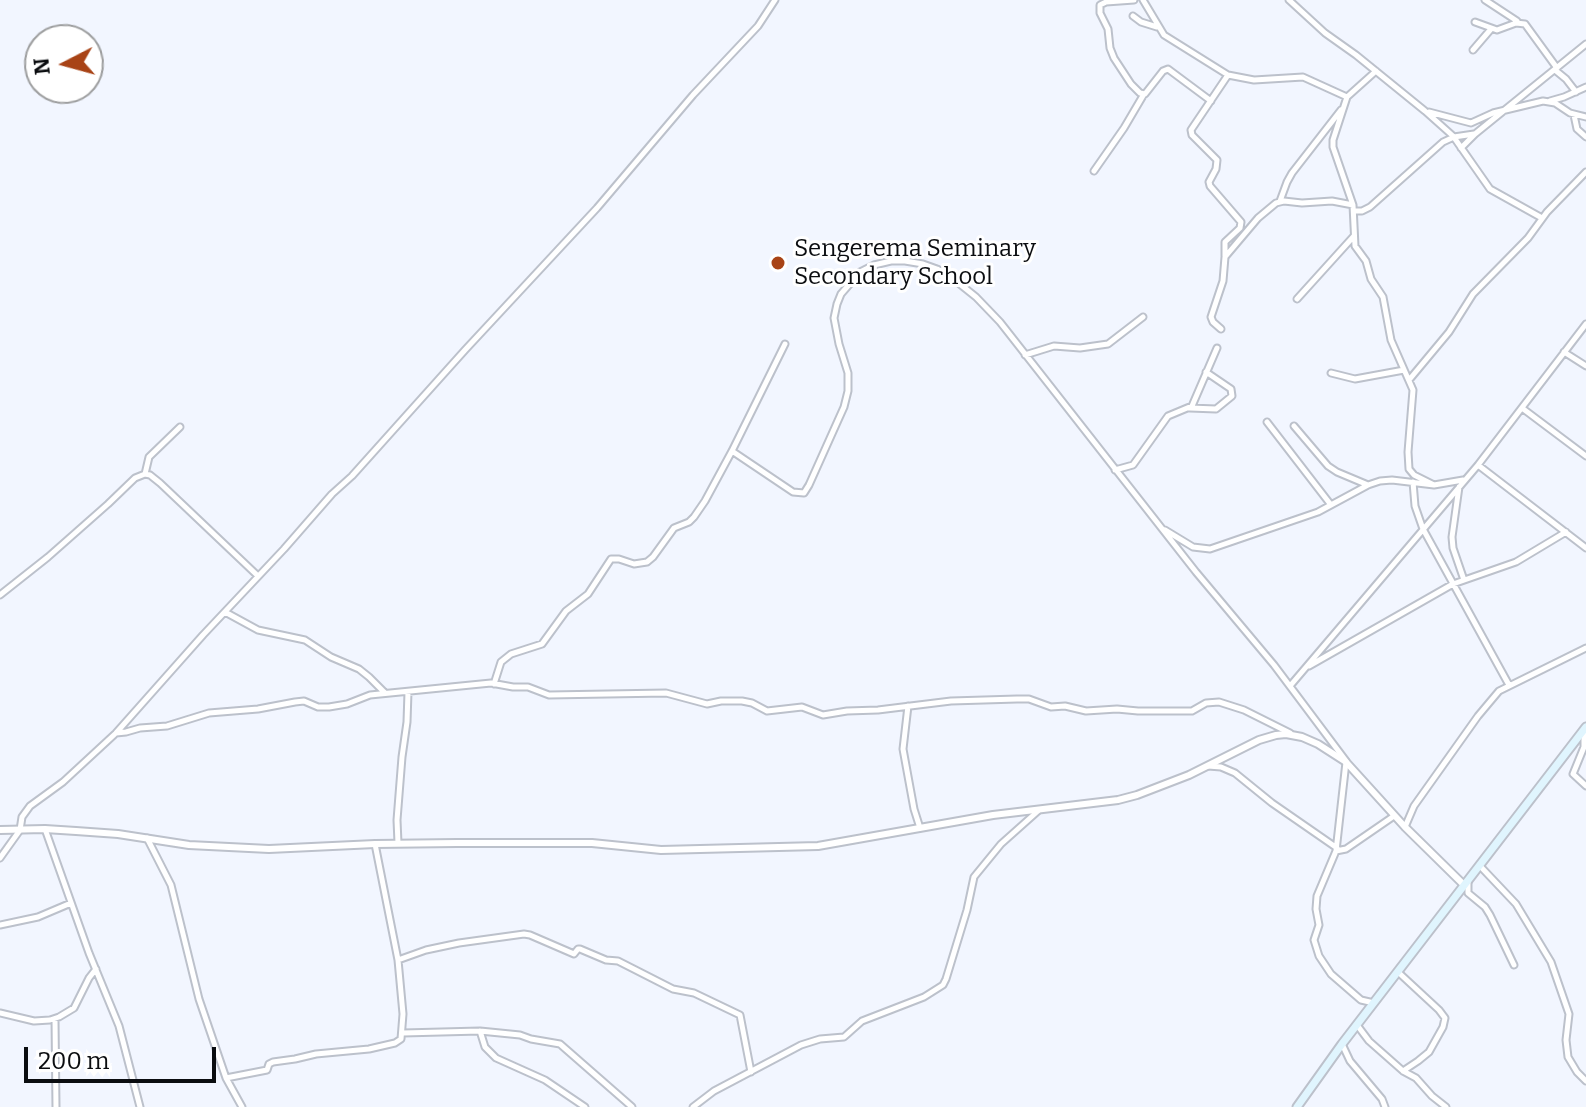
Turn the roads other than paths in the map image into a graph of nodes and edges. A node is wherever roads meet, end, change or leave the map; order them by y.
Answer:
1 (775, 0) edge
2 (1134, 0) edge
3 (1143, 0) edge
4 (1289, 0) edge
5 (1485, 0) edge
6 (1133, 16) dead end
7 (1475, 22) dead end
8 (1519, 22) junction
9 (1158, 28) junction
10 (1491, 29) junction
11 (1586, 44) edge
12 (1473, 50) dead end
13 (1556, 68) junction
14 (1376, 71) junction
15 (1228, 75) junction
16 (1586, 87) edge
17 (1576, 92) junction
18 (1144, 94) junction
19 (1347, 97) junction
20 (1211, 101) junction
21 (1549, 101) junction
22 (1344, 108) junction
23 (1504, 110) junction
24 (1425, 111) junction
25 (1574, 115) junction
26 (1586, 117) edge
27 (1475, 134) junction
28 (1454, 137) junction
29 (1586, 137) edge
30 (1461, 148) junction
31 (1094, 171) dead end
32 (1586, 172) edge
33 (1280, 201) junction
34 (1354, 208) junction
35 (1542, 218) junction
36 (1354, 236) junction
37 (1225, 257) junction
38 (1297, 299) dead end
39 (1143, 317) dead end
40 (1586, 324) edge
41 (1221, 329) dead end
42 (785, 344) dead end
43 (1217, 348) dead end
44 (1564, 352) junction
45 (1025, 355) junction
46 (1586, 366) edge
47 (1404, 370) junction
48 (1206, 372) junction
49 (1331, 373) dead end
50 (1409, 380) junction
51 (1189, 408) junction
52 (1522, 408) junction
53 (1267, 422) dead end
54 (1294, 426) dead end
55 (180, 427) dead end
56 (732, 451) junction
57 (1586, 456) edge
58 (1478, 465) junction
59 (1115, 470) junction
60 (145, 474) junction
61 (1414, 475) junction
62 (1466, 479) junction
63 (1413, 483) junction
64 (1368, 485) junction
65 (1434, 485) junction
66 (1459, 487) junction
67 (1331, 505) junction
68 (1161, 528) junction
69 (1423, 529) junction
70 (1566, 532) junction
71 (1586, 548) edge
72 (258, 576) junction
73 (1464, 580) junction
74 (1453, 584) junction
75 (0, 595) edge
76 (225, 612) junction
77 (1586, 648) edge
78 (1305, 669) junction
79 (494, 684) junction
80 (1509, 685) junction
81 (1290, 686) junction
82 (408, 692) junction
83 (386, 694) junction
84 (908, 706) junction
85 (1585, 728) edge
86 (116, 733) junction
87 (1294, 736) junction
88 (1346, 762) junction
89 (1207, 765) junction
90 (1354, 771) junction
91 (1586, 786) edge
92 (1041, 809) junction
93 (1394, 816) junction
94 (1405, 827) junction
95 (920, 828) junction
96 (45, 829) junction
97 (0, 830) edge
98 (20, 830) junction
99 (147, 838) junction
100 (398, 843) junction
101 (375, 844) junction
102 (1337, 850) junction
103 (0, 858) edge
104 (1480, 866) junction
105 (1466, 883) junction
106 (71, 903) junction
107 (0, 925) edge
108 (398, 960) junction
109 (1514, 965) dead end
110 (96, 969) junction
111 (1398, 972) junction
112 (1374, 1003) junction
113 (0, 1013) edge
114 (55, 1019) junction
115 (1357, 1025) junction
116 (480, 1031) junction
117 (403, 1033) junction
118 (1342, 1044) junction
119 (1403, 1071) junction
120 (751, 1072) junction
121 (226, 1078) junction
122 (1586, 1081) edge
123 (56, 1107) edge
124 (140, 1107) edge
125 (242, 1107) edge
126 (585, 1107) edge
127 (632, 1107) edge
128 (693, 1107) edge
129 (1297, 1107) edge
130 (1385, 1107) edge
131 (1446, 1107) edge

1 - 72 street
2 - 18 street
3 - 9 street
4 - 14 street
5 - 8 street
6 - 9 street
7 - 10 street
8 - 10 street
8 - 13 street
9 - 15 street
10 - 12 street
11 - 13 street
13 - 17 street
13 - 23 street
14 - 19 street
14 - 24 street
15 - 19 street
15 - 20 street
16 - 17 street
17 - 21 street
18 - 20 street
18 - 31 street
19 - 22 street
20 - 37 street
21 - 23 street
21 - 25 street
22 - 33 street
22 - 34 street
23 - 24 street
23 - 27 street
24 - 28 street
25 - 26 street
25 - 29 street
27 - 28 street
27 - 30 street
28 - 30 street
28 - 34 street
30 - 35 street
32 - 35 street
33 - 34 street
33 - 37 street
34 - 36 street
35 - 50 street
36 - 38 street
36 - 47 street
37 - 41 street
39 - 45 street
40 - 44 street
42 - 56 street
43 - 48 street
44 - 46 street
44 - 52 street
45 - 56 street
45 - 59 street
47 - 49 street
47 - 50 street
48 - 51 street
48 - 51 street
50 - 61 street
51 - 59 street
52 - 57 street
52 - 58 street
53 - 67 street
54 - 64 street
55 - 60 street
56 - 79 street
58 - 62 street
58 - 70 street
59 - 68 street
60 - 72 street
60 - 75 street
61 - 63 street
61 - 65 street
62 - 65 street
62 - 66 street
63 - 64 street
63 - 65 street
63 - 69 street
64 - 67 street
66 - 69 street
66 - 73 street
67 - 68 street
68 - 81 street
69 - 74 street
69 - 78 street
70 - 71 street
70 - 73 street
72 - 76 street
73 - 74 street
74 - 78 street
74 - 80 street
76 - 83 street
76 - 86 street
77 - 80 street
78 - 81 street
79 - 82 street
79 - 84 street
80 - 94 street
81 - 90 street
82 - 83 street
82 - 100 street
83 - 86 street
84 - 87 street
84 - 95 street
85 - 91 street
85 - 104 main road
86 - 98 street
87 - 88 street
87 - 89 street
88 - 90 street
88 - 102 street
89 - 92 street
89 - 102 street
90 - 93 street
92 - 95 street
92 - 120 street
93 - 94 street
93 - 102 street
94 - 105 street
95 - 100 street
96 - 98 street
96 - 99 street
96 - 106 street
97 - 98 street
98 - 103 street
99 - 101 street
99 - 121 street
100 - 101 street
101 - 108 street
102 - 112 street
104 - 105 main road
104 - 122 street
105 - 109 street
105 - 111 main road
106 - 107 street
106 - 110 street
108 - 117 street
108 - 120 street
110 - 114 street
110 - 124 street
111 - 112 main road
111 - 119 street
112 - 115 main road
113 - 114 street
114 - 123 street
115 - 118 main road
115 - 119 street
116 - 117 street
116 - 126 street
116 - 127 street
117 - 121 street
118 - 129 main road
118 - 130 street
119 - 131 street
120 - 128 street
121 - 125 street

